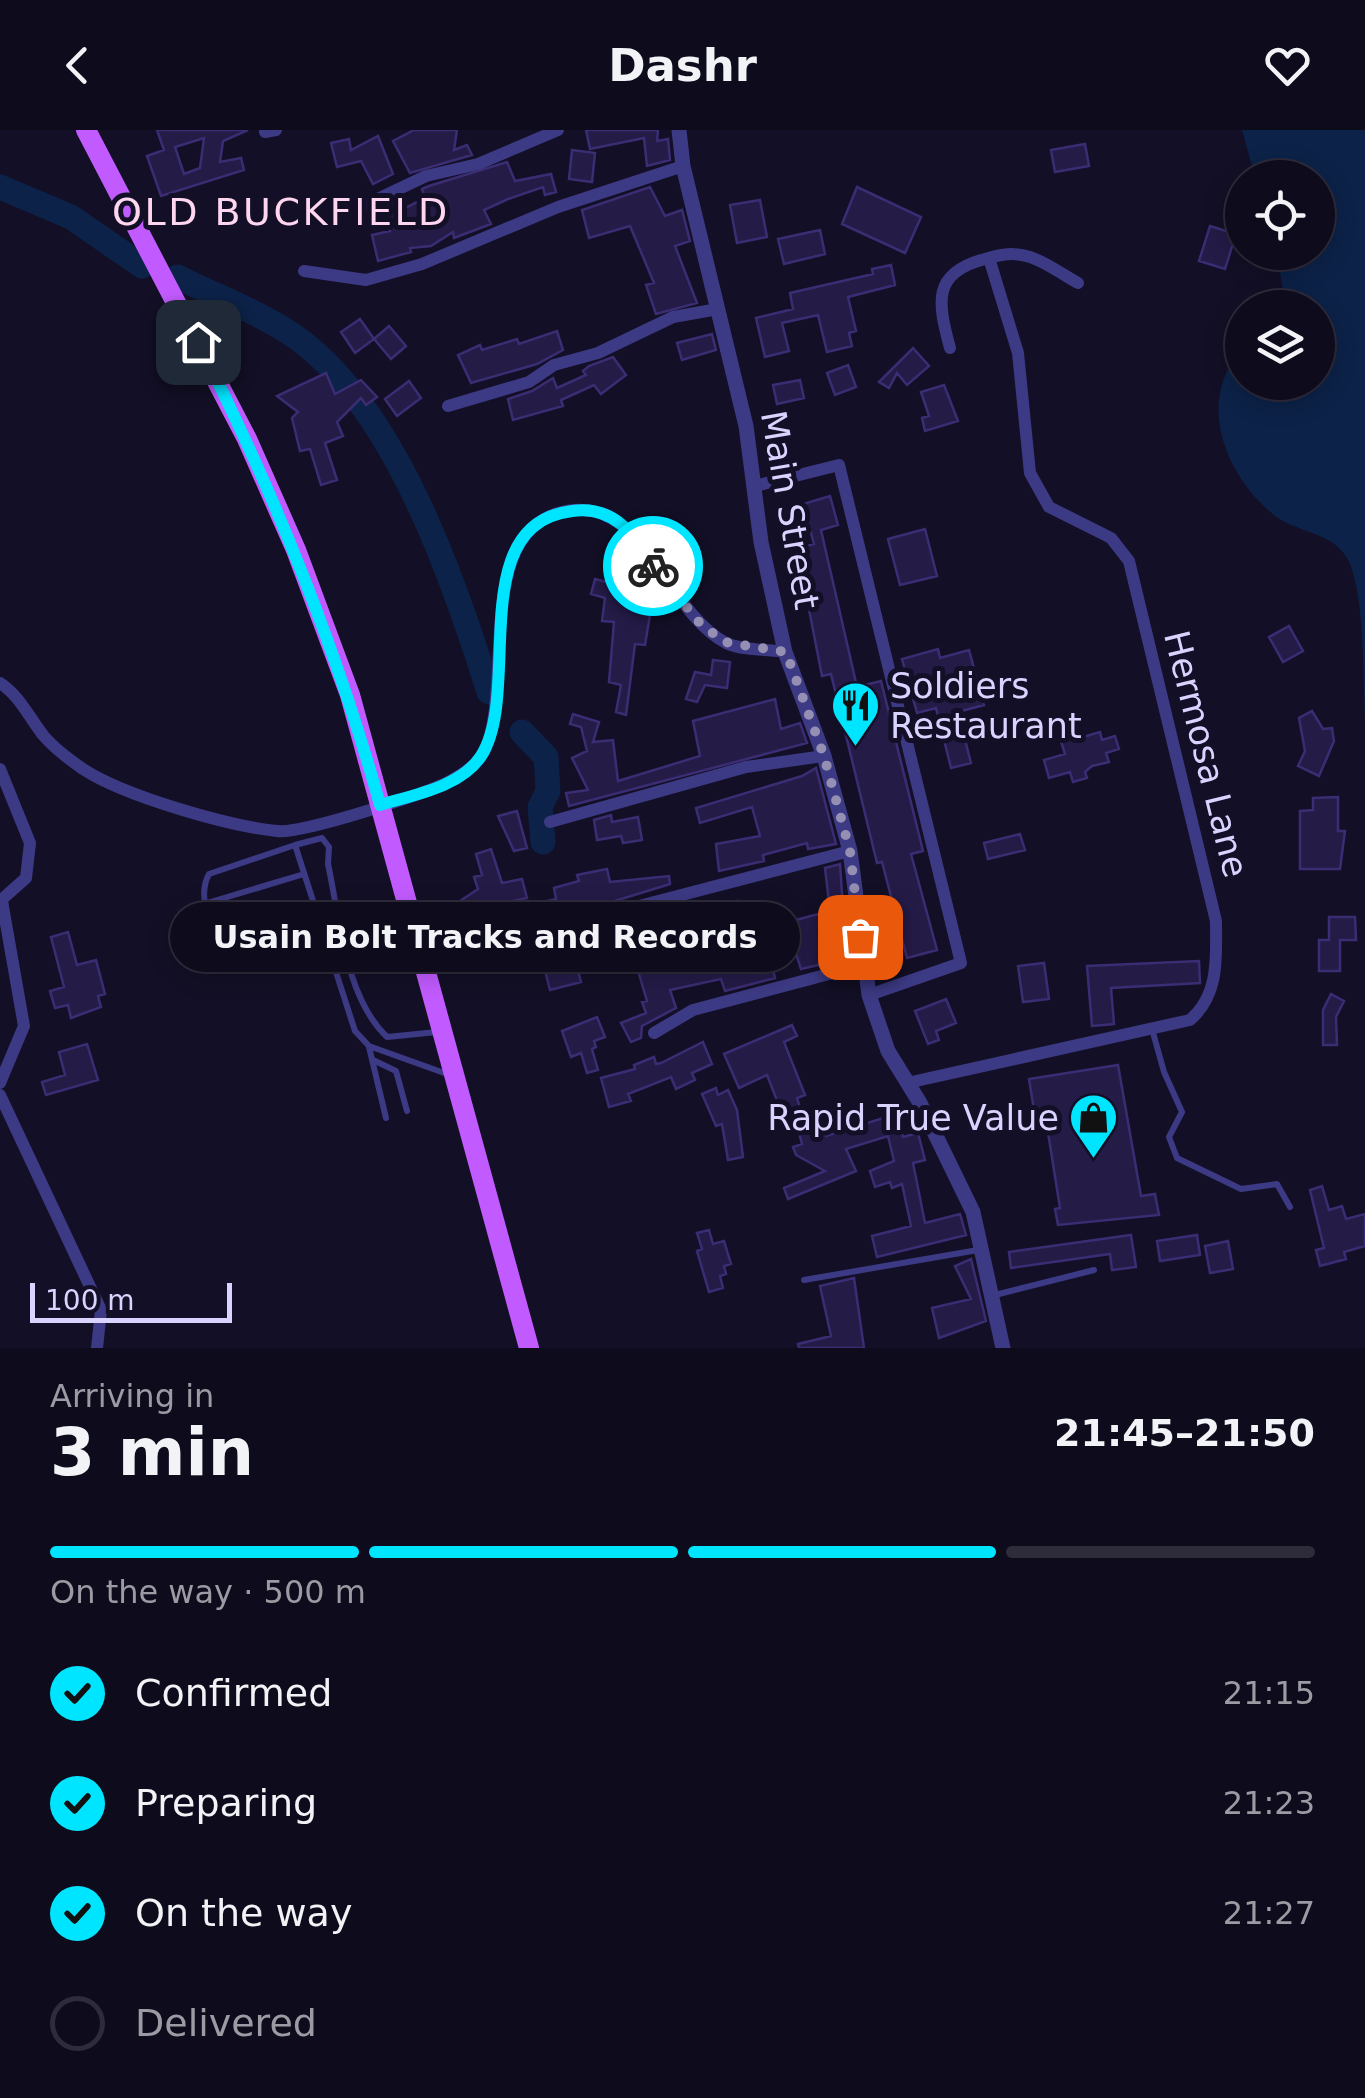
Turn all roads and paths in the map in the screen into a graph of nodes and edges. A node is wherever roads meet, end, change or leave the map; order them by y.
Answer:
1 (86, 130) edge
2 (558, 130) edge
3 (679, 130) edge
4 (683, 166) junction
5 (364, 206) dead end
6 (989, 258) junction
7 (304, 272) dead end
8 (1078, 283) dead end
9 (718, 309) junction
10 (950, 348) dead end
11 (448, 406) dead end
12 (754, 486) junction
13 (786, 652) junction
14 (0, 683) edge
15 (824, 756) junction
16 (0, 769) edge
17 (380, 805) junction
18 (550, 822) dead end
19 (295, 844) junction
20 (850, 851) junction
21 (304, 874) junction
22 (1, 901) edge
23 (204, 904) junction
24 (550, 929) dead end
25 (221, 947) dead end
26 (863, 964) junction
27 (869, 995) junction
28 (1152, 1028) junction
29 (441, 1032) junction
30 (654, 1033) dead end
31 (369, 1046) junction
32 (372, 1059) junction
33 (453, 1076) junction
34 (906, 1083) junction
35 (0, 1084) edge
36 (0, 1095) edge
37 (407, 1111) dead end
38 (386, 1118) dead end
39 (1290, 1207) dead end
40 (984, 1249) junction
41 (1094, 1270) dead end
42 (804, 1280) dead end
43 (994, 1295) junction
44 (97, 1348) edge
45 (529, 1348) edge
46 (1003, 1348) edge

1 - 17 main road
2 - 5 street
3 - 4 street, Main Street
4 - 7 street
4 - 9 street, Main Street
6 - 8 street
6 - 10 street
6 - 28 street, Hermosa Lane
9 - 11 street
9 - 12 street, Main Street
12 - 13 street, Main Street
12 - 27 street
13 - 15 street, Main Street
13 - 17 street
14 - 17 street
15 - 18 street
15 - 20 street, Main Street
16 - 22 street
17 - 29 main road
19 - 21 lane
19 - 23 lane
19 - 29 lane
20 - 24 street
20 - 26 street, Main Street
21 - 23 lane
21 - 31 lane
22 - 35 street
23 - 25 lane
26 - 27 street, Main Street
26 - 30 street
27 - 34 street, Main Street
28 - 34 street, Hermosa Lane
28 - 39 lane
29 - 33 main road
31 - 32 lane
31 - 33 lane
32 - 37 lane
32 - 38 lane
33 - 45 main road
34 - 40 street, Main Street
36 - 44 street
40 - 42 lane
40 - 43 street, Main Street
41 - 43 lane
43 - 46 street, Main Street

